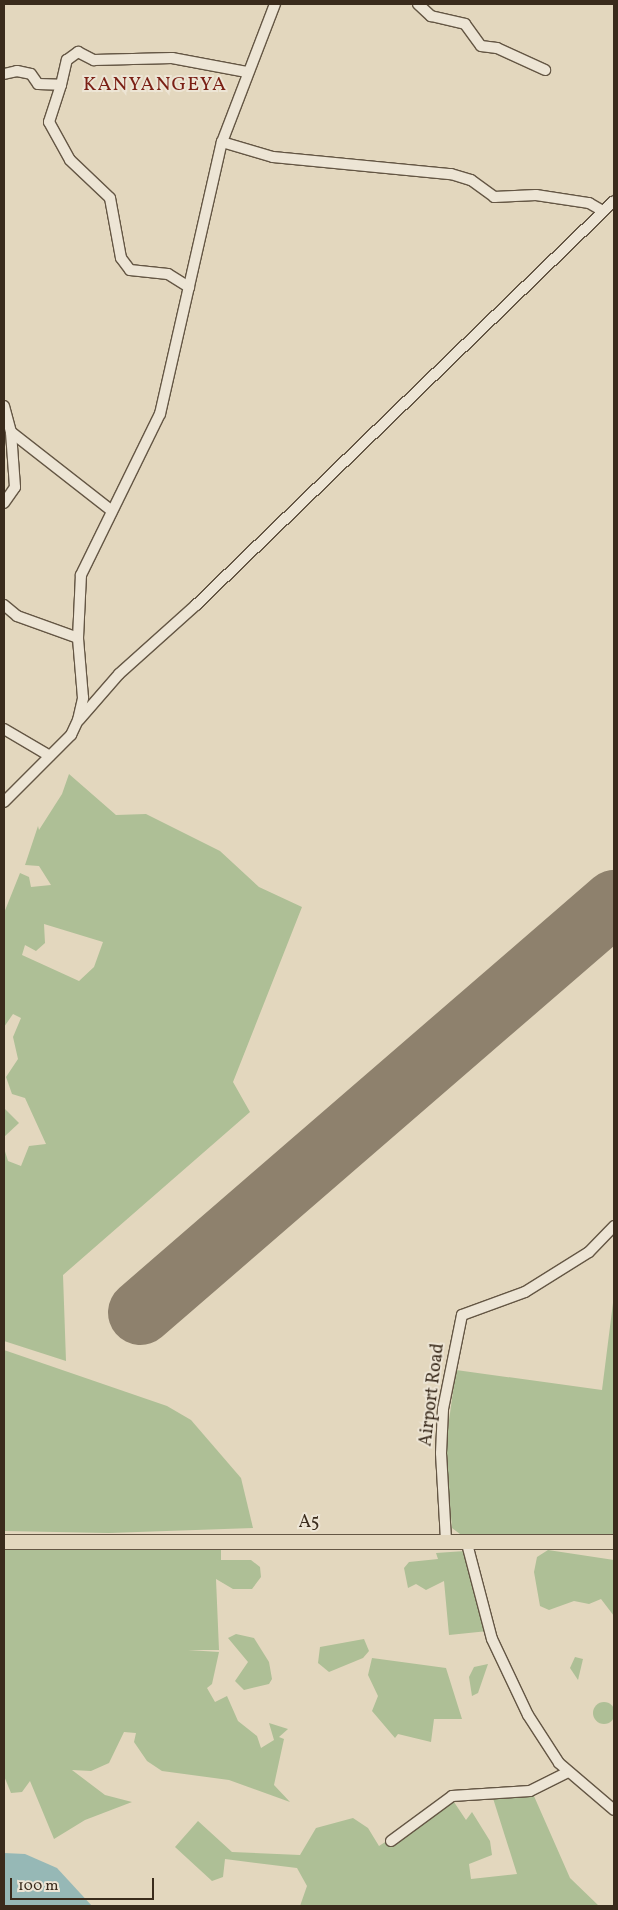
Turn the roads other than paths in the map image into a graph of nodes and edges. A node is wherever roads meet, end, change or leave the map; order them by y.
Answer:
1 (275, 4) edge
2 (418, 4) edge
3 (545, 70) dead end
4 (247, 72) junction
5 (4, 74) edge
6 (61, 85) junction
7 (222, 142) junction
8 (614, 200) edge
9 (603, 211) junction
10 (189, 287) junction
11 (4, 406) edge
12 (11, 432) junction
13 (4, 503) edge
14 (111, 510) junction
15 (4, 605) edge
16 (78, 638) junction
17 (78, 720) junction
18 (4, 729) edge
19 (50, 756) junction
20 (4, 802) edge
21 (614, 1226) edge
22 (446, 1540) junction
23 (466, 1540) junction
24 (4, 1542) edge
25 (614, 1542) edge
26 (568, 1772) junction
27 (614, 1810) edge
28 (391, 1841) dead end

1 - 4 street
2 - 3 street
4 - 6 street
4 - 7 street
5 - 6 street
6 - 10 street
7 - 9 street
7 - 10 street
8 - 9 street
9 - 17 street
10 - 14 street
11 - 12 street
12 - 13 street
12 - 14 street
14 - 16 street
15 - 16 street
16 - 17 street
17 - 19 street
18 - 19 street
19 - 20 street
21 - 22 street, Airport Road
22 - 23 highway, A5 / A5
22 - 24 highway, A5 / A5
23 - 25 highway, A5 / A5
23 - 26 street
26 - 27 street
26 - 28 street

